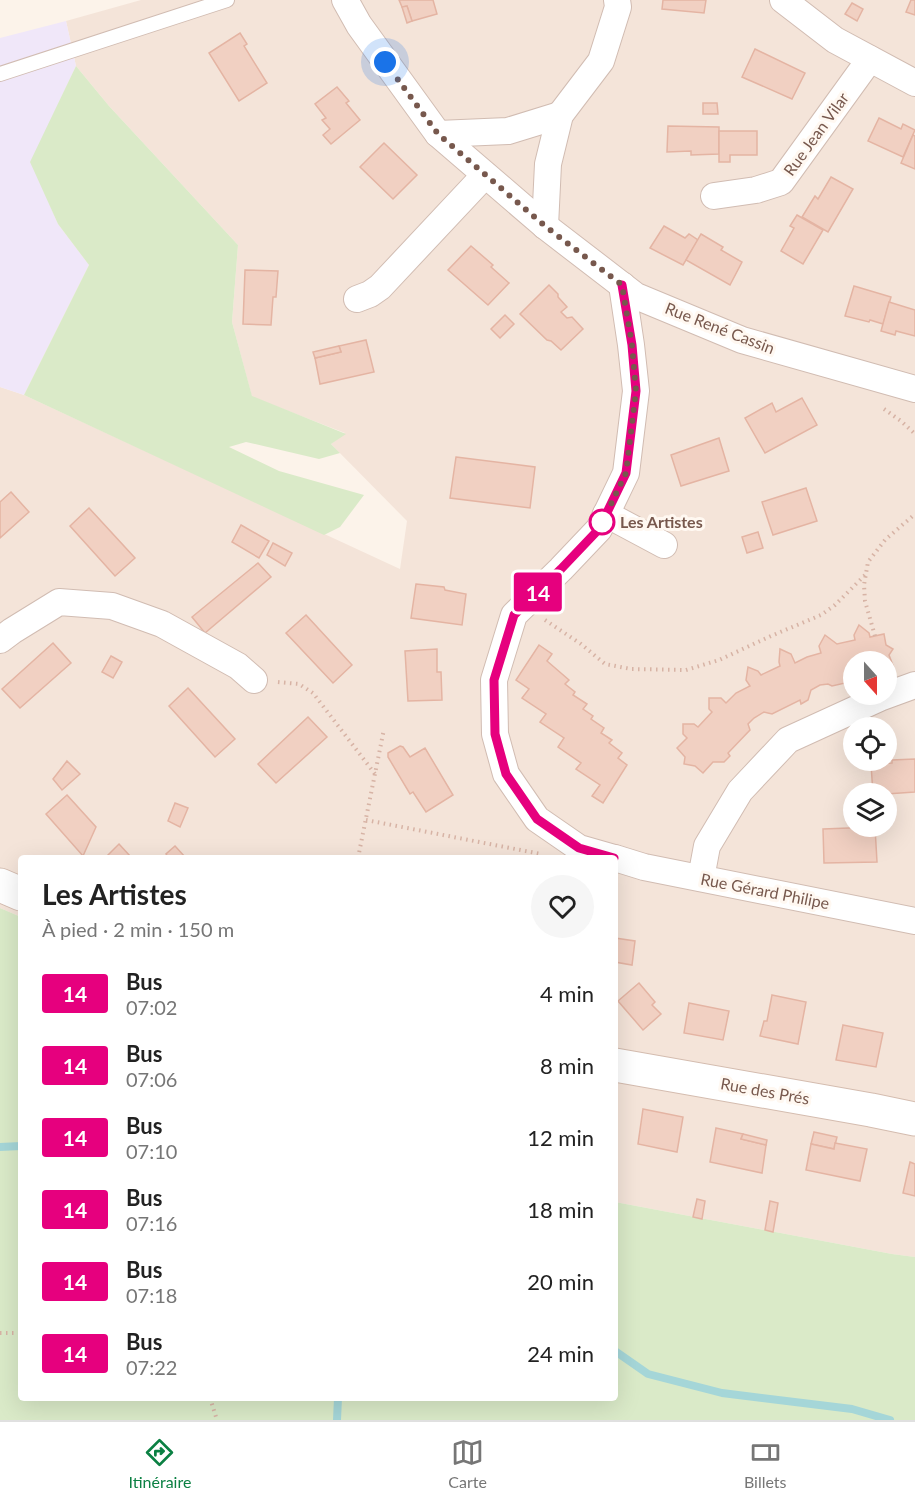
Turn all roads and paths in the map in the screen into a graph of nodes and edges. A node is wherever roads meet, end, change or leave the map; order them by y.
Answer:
1 (227, 0) edge
2 (345, 0) edge
3 (617, 0) edge
4 (783, 0) edge
5 (870, 59) junction
6 (0, 74) edge
7 (915, 83) edge
8 (560, 115) junction
9 (438, 134) junction
10 (485, 175) junction
11 (714, 196) dead end
12 (545, 226) junction
13 (622, 285) junction
14 (357, 299) dead end
15 (915, 389) edge
16 (606, 514) junction
17 (915, 514) edge
18 (664, 545) dead end
19 (865, 575) junction
20 (523, 606) junction
21 (875, 636) dead end
22 (0, 640) edge
23 (254, 680) joint
24 (915, 685) edge
25 (384, 729) dead end
26 (375, 774) junction
27 (366, 820) junction
28 (565, 838) junction
29 (359, 855) edge
30 (604, 855) edge
31 (618, 859) edge
32 (701, 878) junction
33 (0, 885) edge
34 (18, 893) edge
35 (915, 921) edge
36 (618, 1066) edge
37 (915, 1119) edge
38 (0, 1333) edge
39 (18, 1333) edge
40 (211, 1401) edge
41 (217, 1420) edge

1 - 6 lane
2 - 9 street, Rue René Cassin
3 - 8 street
4 - 5 street
5 - 7 street
5 - 11 street, Rue Jean Vilar
8 - 9 street
8 - 12 street
9 - 10 street, Rue René Cassin
10 - 12 street, Rue René Cassin
10 - 14 street
12 - 13 street, Rue René Cassin
13 - 15 street, Rue René Cassin
13 - 16 street, Rue Gérard Philipe
16 - 18 street
16 - 20 street, Rue Gérard Philipe
17 - 19 path
19 - 20 path
19 - 21 path
20 - 28 street, Rue Gérard Philipe
22 - 23 street
23 - 26 path
24 - 32 street
25 - 26 path
26 - 27 path
27 - 28 path
27 - 29 path
28 - 30 street, Rue Gérard Philipe
31 - 32 street, Rue Gérard Philipe
32 - 35 street, Rue Gérard Philipe
33 - 34 street
36 - 37 street, Rue des Prés
38 - 39 path
40 - 41 path

